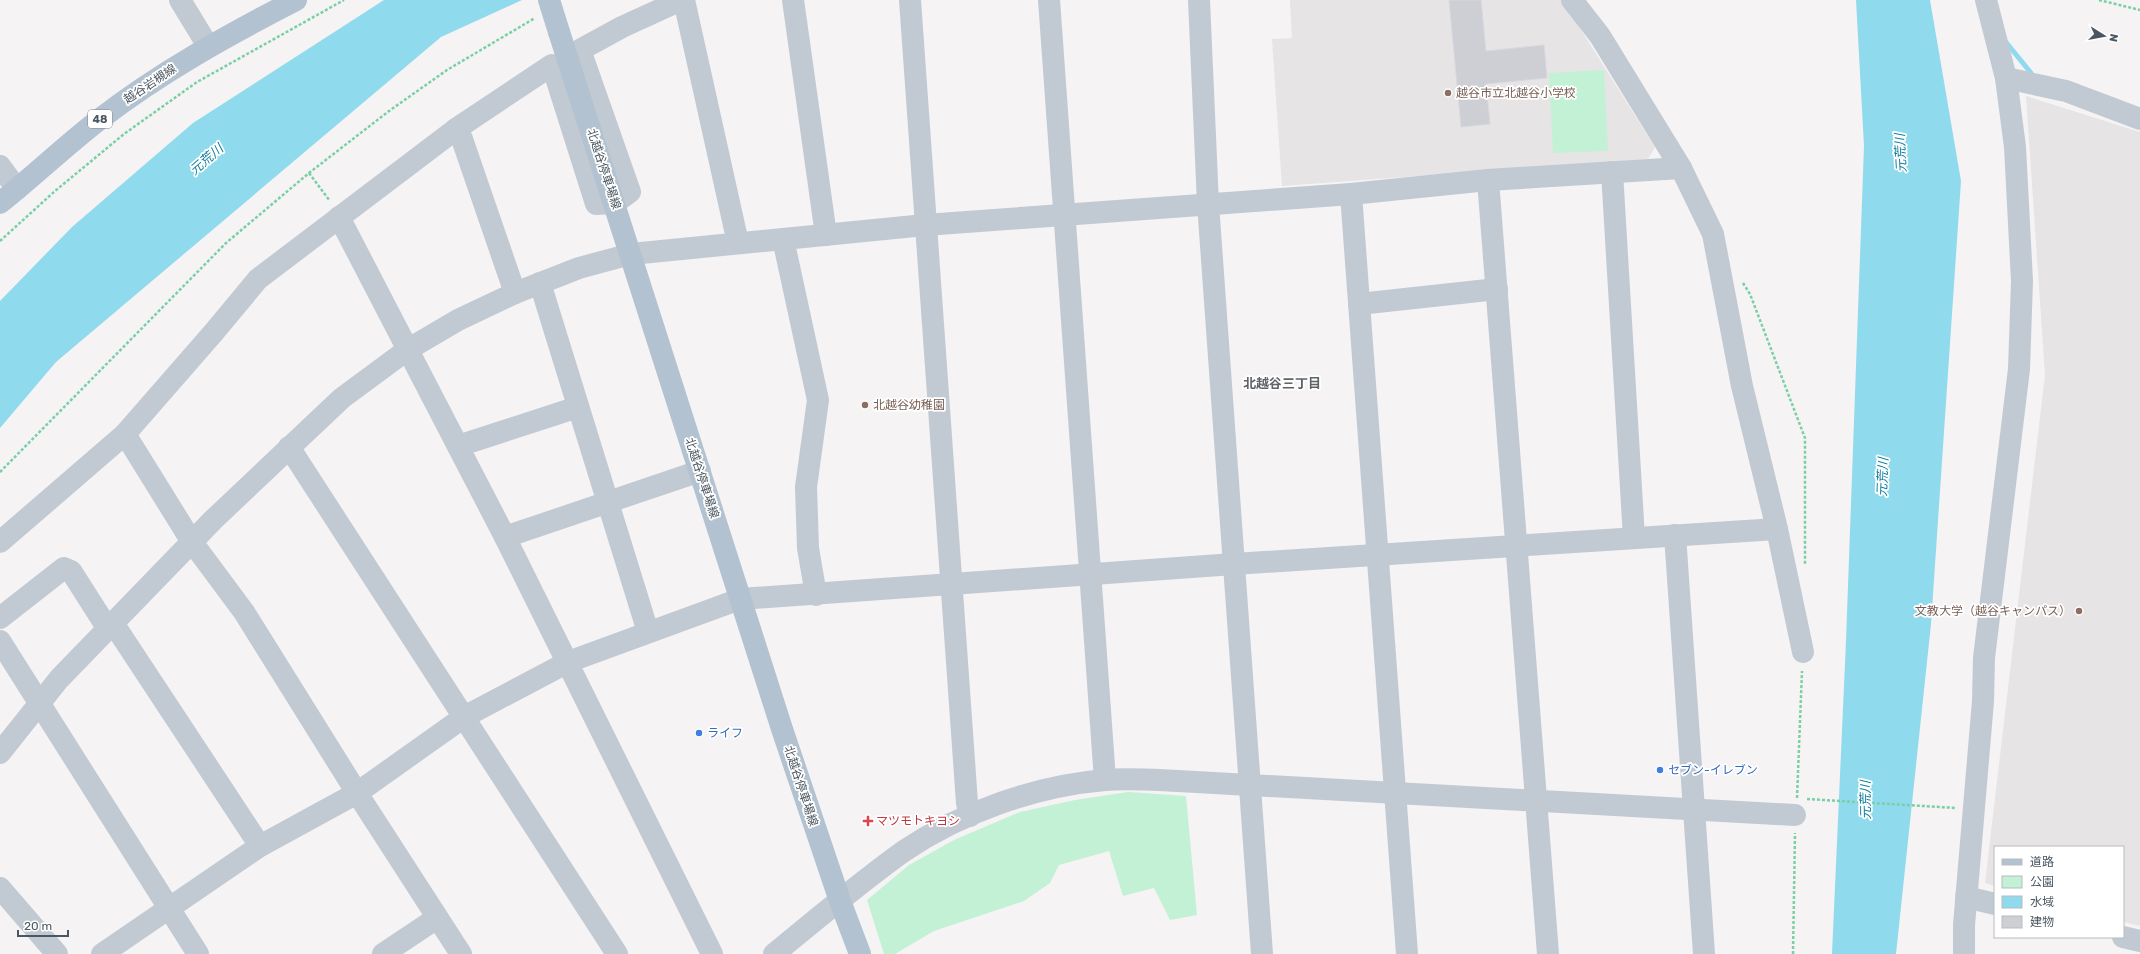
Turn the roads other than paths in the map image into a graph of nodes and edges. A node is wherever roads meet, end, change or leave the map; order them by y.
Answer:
1 (180, 0) edge
2 (296, 0) edge
3 (683, 0) edge
4 (793, 0) edge
5 (910, 0) edge
6 (1049, 0) edge
7 (1199, 0) edge
8 (1572, 0) edge
9 (1986, 0) edge
10 (544, 8) edge
11 (208, 46) junction
12 (2006, 78) junction
13 (2140, 119) edge
14 (456, 129) junction
15 (0, 166) edge
16 (1681, 168) junction
17 (1612, 172) junction
18 (1488, 180) junction
19 (17, 189) junction
20 (1351, 194) junction
21 (0, 203) edge
22 (615, 203) junction
23 (1208, 204) junction
24 (335, 209) junction
25 (1065, 214) junction
26 (925, 225) junction
27 (826, 235) junction
28 (783, 239) junction
29 (738, 243) junction
30 (631, 254) junction
31 (540, 283) junction
32 (1497, 289) junction
33 (515, 293) junction
34 (1359, 304) junction
35 (407, 350) junction
36 (578, 407) junction
37 (125, 434) junction
38 (458, 446) junction
39 (289, 447) junction
40 (700, 471) junction
41 (608, 502) junction
42 (1777, 529) junction
43 (1675, 535) junction
44 (505, 537) junction
45 (1634, 538) junction
46 (0, 542) edge
47 (192, 542) junction
48 (1517, 546) junction
49 (1378, 555) junction
50 (1234, 564) junction
51 (1090, 574) junction
52 (950, 583) junction
53 (816, 595) junction
54 (740, 599) junction
55 (0, 618) edge
56 (110, 626) junction
57 (648, 632) junction
58 (0, 641) edge
59 (1802, 652) road end
60 (568, 662) junction
61 (38, 703) junction
62 (464, 717) junction
63 (0, 753) edge
64 (1105, 780) junction
65 (1249, 785) junction
66 (357, 793) junction
67 (1395, 793) junction
68 (1537, 802) junction
69 (1798, 807) road end
70 (1694, 810) junction
71 (970, 816) junction
72 (260, 846) junction
73 (0, 888) edge
74 (1966, 897) junction
75 (840, 901) junction
76 (1994, 904) edge
77 (168, 908) junction
78 (437, 918) junction
79 (2124, 937) edge
80 (2140, 941) edge
81 (56, 954) edge
82 (102, 954) edge
83 (198, 954) edge
84 (383, 954) edge
85 (461, 954) edge
86 (616, 954) edge
87 (712, 954) edge
88 (774, 954) edge
89 (860, 954) edge
90 (1262, 954) edge
91 (1407, 954) edge
92 (1548, 954) edge
93 (1704, 954) edge
94 (1964, 954) edge

1 - 11 street
2 - 11 main road, 越谷岩槻線 / 48
3 - 22 street
3 - 29 street
4 - 27 street
5 - 26 street
6 - 25 street
7 - 23 street
8 - 16 street
9 - 12 street
10 - 22 main road, 北越谷停車場線, bridge
11 - 19 main road, 越谷岩槻線 / 48
12 - 13 street
12 - 74 street
14 - 22 street
14 - 24 street
14 - 33 street
15 - 19 street
16 - 17 street
16 - 42 street
17 - 18 street
17 - 45 street
18 - 20 street
18 - 32 street
19 - 21 main road, 越谷岩槻線 / 48
20 - 23 street
20 - 34 street
22 - 30 main road, 北越谷停車場線
23 - 25 street
23 - 50 street
24 - 35 street
24 - 37 street
25 - 26 street
25 - 51 street
26 - 27 street
26 - 52 street
27 - 28 street
28 - 29 street
28 - 53 street
29 - 30 street
30 - 31 street
30 - 40 main road, 北越谷停車場線
31 - 33 street
31 - 36 street
32 - 34 street
32 - 48 street
33 - 35 street
34 - 49 street
35 - 38 street
35 - 39 street
36 - 38 street
36 - 41 street
37 - 46 street
37 - 47 street
38 - 44 street
39 - 47 street
39 - 62 street
40 - 41 street
40 - 54 main road, 北越谷停車場線
41 - 44 street
41 - 57 street
42 - 43 street
42 - 59 street
43 - 45 street
43 - 70 street
44 - 60 street
45 - 48 street
47 - 56 street
47 - 66 street
48 - 49 street
48 - 68 street
49 - 50 street
49 - 67 street
50 - 51 street
50 - 65 street
51 - 52 street
51 - 64 street
52 - 53 street
52 - 71 street
53 - 54 street
54 - 57 street
54 - 75 main road, 北越谷停車場線
55 - 56 street
56 - 61 street
56 - 72 street
57 - 60 street
58 - 61 street
60 - 62 street
60 - 87 street
61 - 63 street
61 - 77 street
62 - 66 street
62 - 86 street
64 - 65 street
64 - 71 street
65 - 67 street
65 - 90 street
66 - 72 street
66 - 78 street
67 - 68 street
67 - 91 street
68 - 70 street
68 - 92 street
69 - 70 street
70 - 93 street
71 - 75 street
72 - 77 street
73 - 81 street
74 - 76 street
74 - 94 street
75 - 88 street
75 - 89 main road, 北越谷停車場線
77 - 82 street
77 - 83 street
78 - 84 street
78 - 85 street
79 - 80 street

